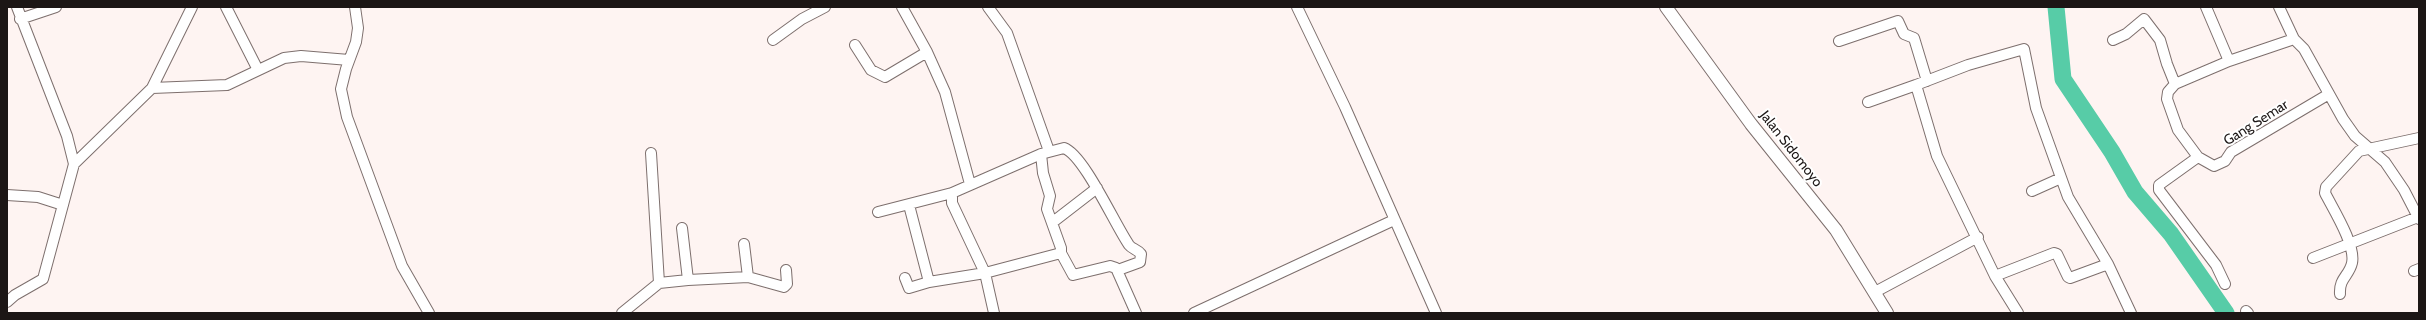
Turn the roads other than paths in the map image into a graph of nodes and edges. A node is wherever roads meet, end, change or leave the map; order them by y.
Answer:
1 (16, 7) edge
2 (56, 7) edge
3 (192, 7) edge
4 (226, 7) edge
5 (355, 7) edge
6 (824, 7) edge
7 (902, 7) edge
8 (988, 7) edge
9 (1298, 7) edge
10 (1666, 7) edge
11 (2206, 7) edge
12 (2279, 7) edge
13 (807, 11) edge
14 (20, 19) junction
15 (2294, 39) junction
16 (773, 40) dead end
17 (2113, 40) dead end
18 (1839, 41) dead end
19 (855, 45) dead end
20 (927, 52) junction
21 (349, 60) junction
22 (2229, 61) junction
23 (258, 70) junction
24 (1926, 81) junction
25 (2175, 84) junction
26 (1916, 85) junction
27 (152, 88) junction
28 (2329, 94) junction
29 (1868, 102) dead end
30 (2419, 138) edge
31 (2368, 148) junction
32 (651, 153) dead end
33 (1045, 153) junction
34 (2198, 158) junction
35 (74, 164) junction
36 (2061, 178) junction
37 (970, 184) junction
38 (1098, 188) junction
39 (2032, 191) dead end
40 (952, 193) junction
41 (7, 195) edge
42 (909, 204) junction
43 (63, 205) junction
44 (878, 212) dead end
45 (2419, 218) edge
46 (1394, 220) junction
47 (1053, 222) junction
48 (682, 228) dead end
49 (1978, 238) junction
50 (2349, 243) junction
51 (744, 244) dead end
52 (1061, 253) junction
53 (2313, 258) dead end
54 (2108, 264) junction
55 (786, 270) dead end
56 (1118, 270) junction
57 (985, 273) junction
58 (1995, 276) junction
59 (748, 277) junction
60 (905, 278) dead end
61 (688, 280) junction
62 (929, 282) junction
63 (659, 283) junction
64 (2225, 284) dead end
65 (1875, 292) junction
66 (2340, 294) dead end
67 (7, 302) edge
68 (428, 313) edge
69 (622, 313) edge
70 (994, 313) edge
71 (1136, 313) edge
72 (1194, 313) edge
73 (1436, 313) edge
74 (1887, 313) edge
75 (2018, 313) edge
76 (2131, 313) edge

1 - 14 street
2 - 14 street
3 - 27 street
4 - 23 street
5 - 21 street
6 - 13 street
7 - 20 street
8 - 33 street
9 - 46 street
10 - 65 main road, Jalan Sidomoyo
11 - 22 street
12 - 15 street
13 - 16 street
14 - 35 street
15 - 22 street
15 - 28 street
17 - 25 street
18 - 24 street
19 - 20 street
20 - 37 street
21 - 23 street
21 - 68 street
22 - 25 street
23 - 27 street
24 - 26 street
24 - 36 street
25 - 34 street
26 - 29 street
26 - 49 street
27 - 35 street
28 - 31 street
28 - 34 street, Gang Semar
30 - 31 street
31 - 45 street
31 - 50 street
32 - 63 street
33 - 37 street
33 - 38 street
33 - 47 street
34 - 64 street
35 - 43 street
36 - 39 street
36 - 54 street
37 - 40 street
38 - 47 street
38 - 56 street
40 - 42 street
40 - 57 street
41 - 43 street
42 - 44 street
42 - 62 street
43 - 67 street
45 - 50 street
46 - 72 street
46 - 73 street
47 - 52 street
48 - 61 street
49 - 58 street
49 - 65 street
50 - 53 street
50 - 66 street
51 - 59 street
52 - 56 street
52 - 57 street
54 - 58 street
54 - 76 street
55 - 59 street
56 - 71 street
57 - 62 street
57 - 70 street
58 - 75 street
59 - 61 street
60 - 62 street
61 - 63 street
63 - 69 street
65 - 74 main road, Jalan Sidomoyo

